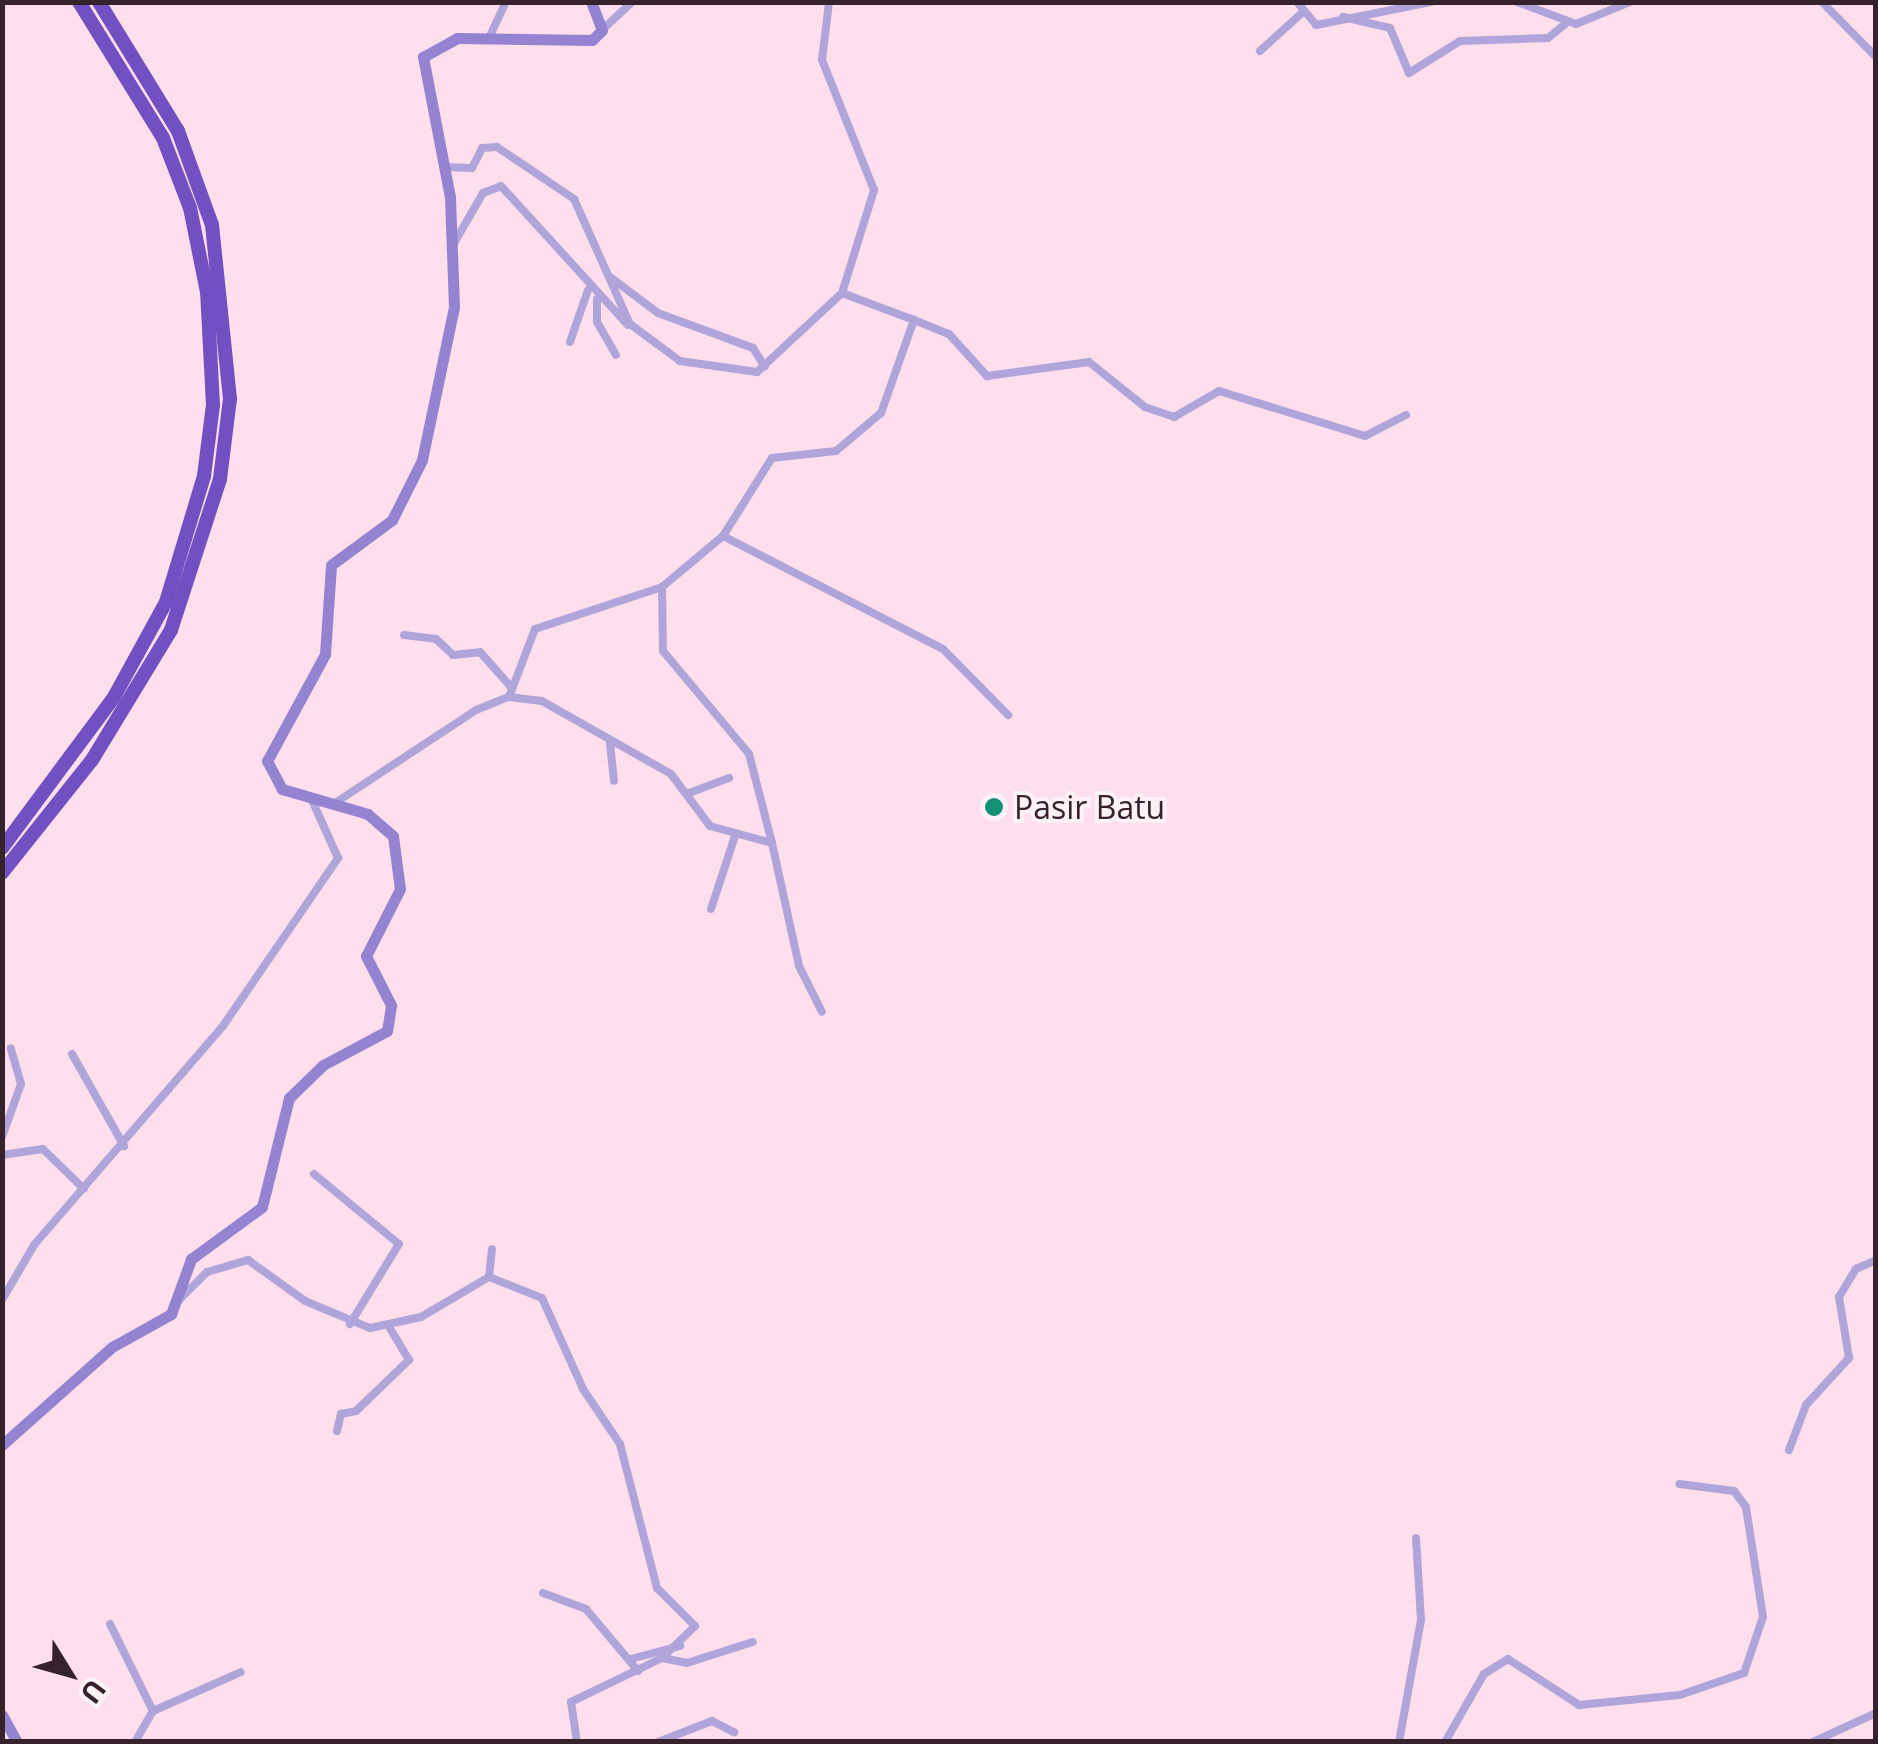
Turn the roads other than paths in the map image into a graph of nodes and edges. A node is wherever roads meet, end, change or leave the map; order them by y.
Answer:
1 (78, 2) edge
2 (99, 2) edge
3 (506, 2) edge
4 (592, 2) edge
5 (632, 2) edge
6 (829, 2) edge
7 (1297, 2) edge
8 (1358, 2) edge
9 (1431, 2) edge
10 (1517, 2) edge
11 (1630, 2) edge
12 (1835, 2) edge
13 (1825, 6) edge
14 (1366, 10) junction
15 (1303, 12) junction
16 (1342, 17) junction
17 (1565, 24) junction
18 (602, 30) junction
19 (490, 38) junction
20 (1260, 51) dead end
21 (1876, 57) edge
22 (444, 167) junction
23 (450, 249) junction
24 (610, 277) junction
25 (588, 290) junction
26 (842, 293) junction
27 (596, 299) junction
28 (914, 320) junction
29 (638, 332) junction
30 (570, 342) dead end
31 (616, 355) dead end
32 (765, 367) junction
33 (1406, 415) dead end
34 (723, 536) junction
35 (662, 587) junction
36 (404, 635) dead end
37 (510, 692) junction
38 (1008, 715) dead end
39 (610, 743) junction
40 (729, 778) dead end
41 (614, 781) dead end
42 (689, 794) junction
43 (311, 798) junction
44 (332, 805) junction
45 (736, 836) junction
46 (772, 843) junction
47 (2, 848) edge
48 (2, 873) edge
49 (711, 910) dead end
50 (822, 1012) dead end
51 (11, 1048) dead end
52 (72, 1054) dead end
53 (2, 1137) edge
54 (124, 1146) junction
55 (2, 1155) edge
56 (314, 1174) dead end
57 (84, 1189) junction
58 (492, 1249) dead end
59 (1876, 1260) edge
60 (489, 1277) junction
61 (180, 1299) junction
62 (2, 1300) edge
63 (350, 1324) junction
64 (390, 1328) junction
65 (337, 1431) dead end
66 (2, 1445) edge
67 (1790, 1450) dead end
68 (1679, 1484) dead end
69 (1416, 1538) dead end
70 (542, 1593) dead end
71 (110, 1624) dead end
72 (752, 1642) dead end
73 (684, 1645) junction
74 (662, 1658) junction
75 (632, 1659) junction
76 (638, 1671) junction
77 (241, 1672) dead end
78 (152, 1711) junction
79 (1876, 1714) edge
80 (2, 1715) edge
81 (734, 1732) dead end
82 (18, 1742) edge
83 (135, 1742) edge
84 (577, 1742) edge
85 (658, 1742) edge
86 (1398, 1742) edge
87 (1445, 1742) edge
88 (1814, 1742) edge

1 - 47 highway
2 - 48 highway
3 - 19 street
4 - 18 main road
5 - 18 street
6 - 26 street
7 - 15 street
8 - 14 street
9 - 14 street
10 - 17 street
11 - 17 street
12 - 13 street
13 - 21 street
14 - 16 street
15 - 16 street
15 - 20 street
16 - 17 street
18 - 19 main road
19 - 22 main road
22 - 23 main road
22 - 24 street
23 - 25 street
23 - 43 main road
24 - 29 street
24 - 32 street
25 - 27 street
25 - 30 street
26 - 28 street
26 - 32 street
27 - 29 street
27 - 31 street
28 - 33 street
28 - 34 street
29 - 32 street
34 - 35 street
34 - 38 street
35 - 37 street
35 - 46 street
36 - 37 street
37 - 39 street
37 - 44 street
39 - 41 street
39 - 42 street
40 - 42 street
42 - 45 street
43 - 44 main road
43 - 54 street
44 - 61 main road
45 - 46 street
45 - 49 street
46 - 50 street
51 - 53 street
52 - 54 street
54 - 57 street
55 - 57 street
56 - 63 street
57 - 62 street
58 - 60 street
59 - 67 street
60 - 64 street
60 - 73 street
61 - 63 street
61 - 66 main road
63 - 64 street
64 - 65 street
68 - 87 street
69 - 86 street
70 - 75 street
71 - 78 street
72 - 74 street
73 - 74 street
73 - 75 street
74 - 76 street
75 - 76 street
76 - 84 street
77 - 78 street
78 - 83 street
79 - 88 street
80 - 82 main road
81 - 85 street

